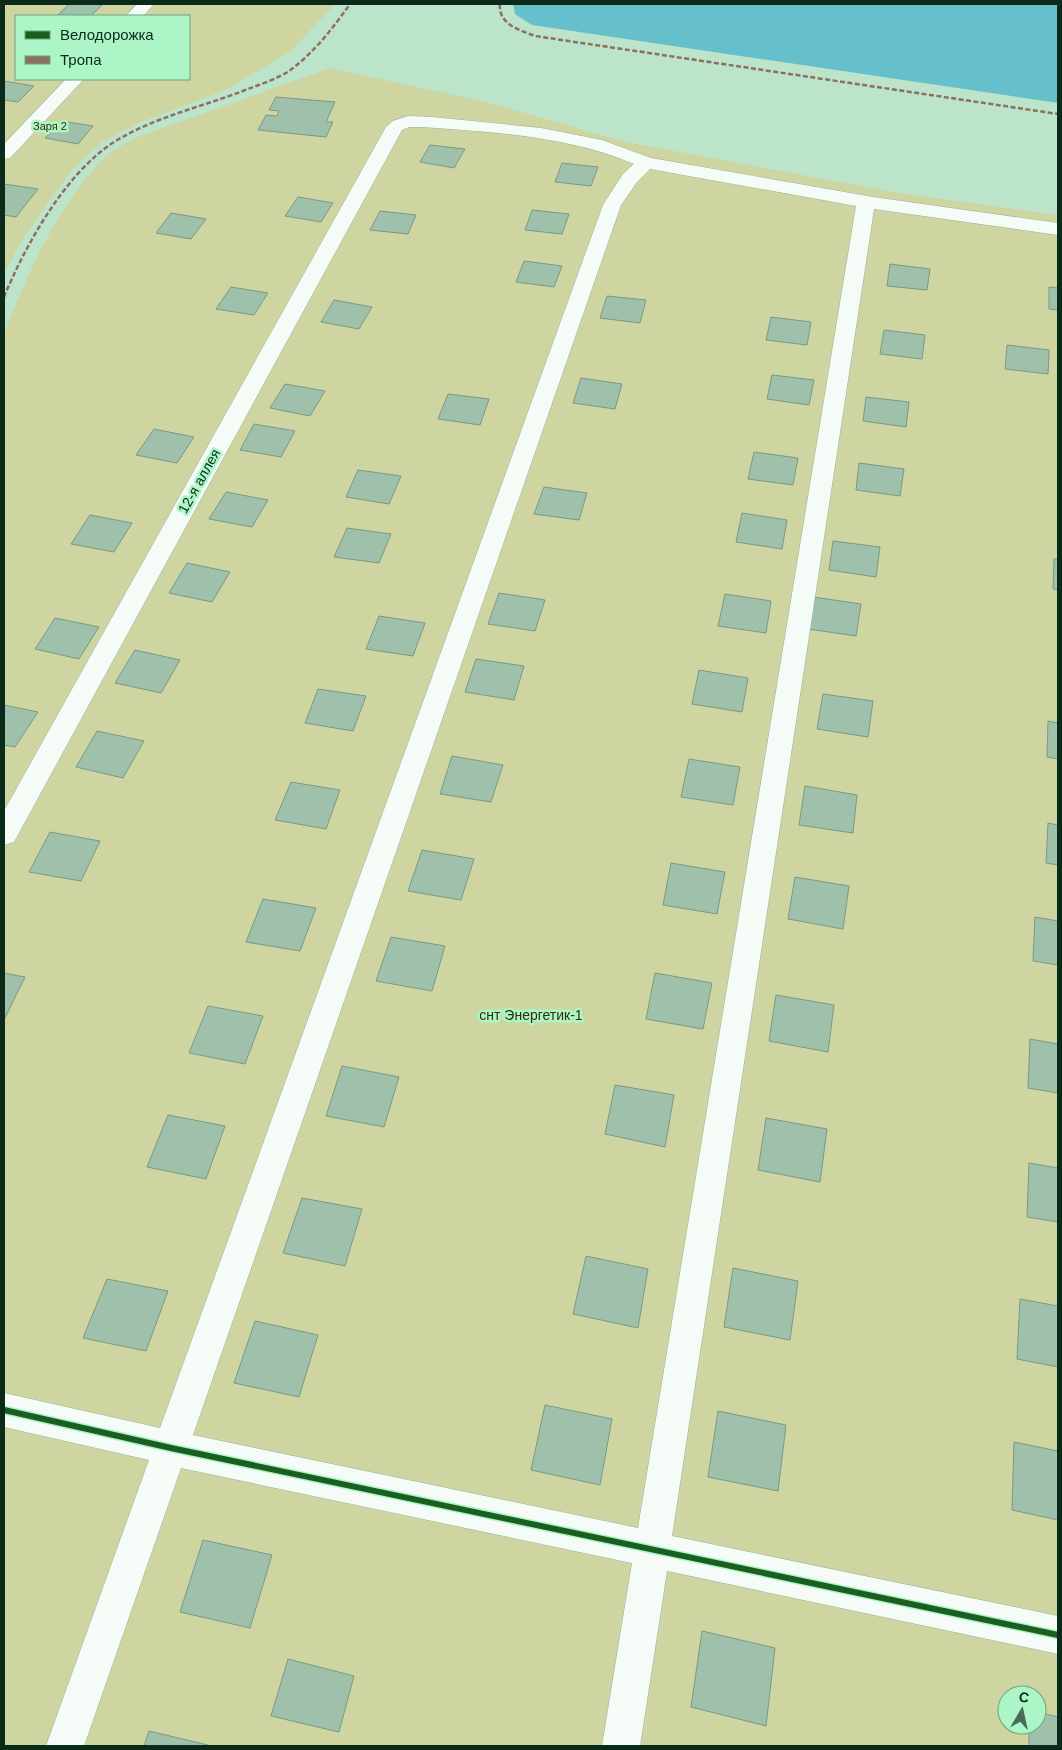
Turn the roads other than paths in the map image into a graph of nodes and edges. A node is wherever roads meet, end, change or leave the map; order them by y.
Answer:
1 (146, 4) edge
2 (135, 15) edge
3 (74, 80) edge
4 (4, 154) edge
5 (646, 163) junction
6 (866, 202) junction
7 (1058, 229) edge
8 (4, 835) edge
9 (4, 1410) edge
10 (171, 1448) junction
11 (652, 1549) junction
12 (1058, 1635) edge
13 (64, 1746) edge
14 (621, 1746) edge

1 - 2 street
3 - 4 street
5 - 6 street
5 - 8 street, 12-я аллея
5 - 10 street
6 - 7 street
6 - 11 street
9 - 10 street
10 - 11 street
10 - 13 street
11 - 12 street
11 - 14 street

